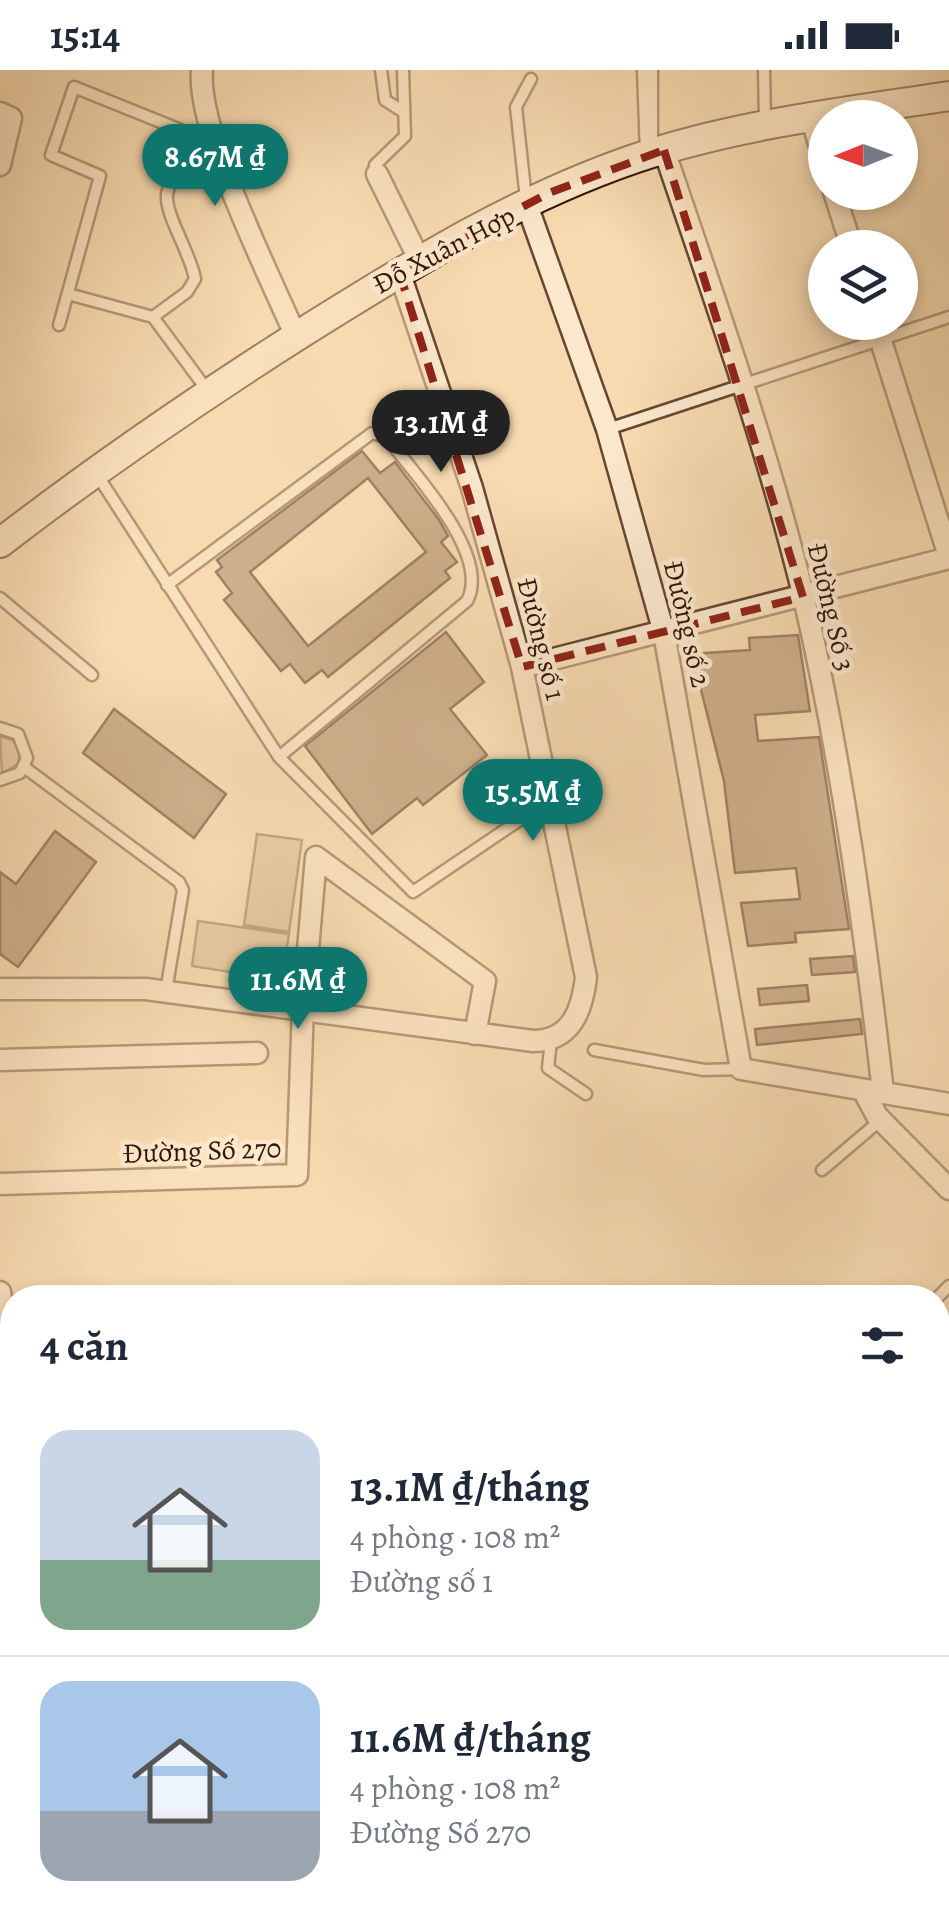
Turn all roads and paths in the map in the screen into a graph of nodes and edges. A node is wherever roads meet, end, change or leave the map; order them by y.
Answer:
1 (202, 70) edge
2 (381, 70) edge
3 (403, 70) edge
4 (643, 70) edge
5 (652, 70) edge
6 (764, 70) edge
7 (532, 80) dead end
8 (949, 96) edge
9 (918, 101) edge
10 (402, 111) junction
11 (0, 113) edge
12 (808, 117) edge
13 (765, 127) junction
14 (192, 135) junction
15 (216, 147) junction
16 (654, 153) junction
17 (181, 163) junction
18 (0, 164) edge
19 (377, 174) joint
20 (528, 205) junction
21 (409, 265) junction
22 (68, 294) junction
23 (153, 316) junction
24 (949, 317) edge
25 (918, 324) edge
26 (58, 325) dead end
27 (296, 337) junction
28 (859, 340) edge
29 (881, 340) edge
30 (744, 388) junction
31 (207, 391) junction
32 (606, 429) junction
33 (95, 472) junction
34 (0, 544) edge
35 (949, 557) edge
36 (167, 585) junction
37 (804, 597) junction
38 (0, 598) edge
39 (664, 633) junction
40 (522, 666) junction
41 (92, 675) dead end
42 (0, 728) edge
43 (280, 757) junction
44 (24, 767) junction
45 (0, 780) edge
46 (524, 817) dead end
47 (0, 989) edge
48 (166, 992) junction
49 (303, 1007) junction
50 (476, 1034) junction
51 (551, 1041) junction
52 (594, 1050) dead end
53 (257, 1053) dead end
54 (0, 1060) edge
55 (741, 1069) junction
56 (873, 1091) junction
57 (586, 1094) dead end
58 (949, 1104) edge
59 (876, 1116) junction
60 (822, 1170) dead end
61 (0, 1184) edge
62 (949, 1189) edge

1 - 15 street
2 - 10 lane
3 - 10 lane
4 - 16 lane
5 - 16 lane
6 - 13 lane
7 - 20 lane
8 - 9 main road, Đỗ Xuân Hợp
10 - 19 lane
11 - 18 street
12 - 13 main road, Đỗ Xuân Hợp
13 - 16 main road, Đỗ Xuân Hợp
14 - 15 lane
14 - 17 lane
14 - 22 lane
15 - 17 lane
15 - 27 street
16 - 20 main road, Đỗ Xuân Hợp
16 - 30 street, Đường Số 3
17 - 23 lane
19 - 21 street, Đường số 1
20 - 21 main road, Đỗ Xuân Hợp
20 - 32 street, Đường số 2
21 - 27 main road, Đỗ Xuân Hợp
21 - 40 street, Đường số 1
22 - 23 lane
22 - 26 lane
23 - 31 lane
24 - 25 lane
27 - 31 main road, Đỗ Xuân Hợp
28 - 30 lane
29 - 35 street
30 - 32 lane
30 - 37 street, Đường Số 3
31 - 33 main road, Đỗ Xuân Hợp
32 - 39 street, Đường số 2
33 - 34 main road, Đỗ Xuân Hợp
33 - 36 lane
35 - 37 street
36 - 43 lane
36 - 43 lane
37 - 39 street
37 - 56 street, Đường Số 3
38 - 41 lane
39 - 40 street
39 - 55 street, Đường số 2
40 - 51 street, Đường số 1
42 - 44 lane
43 - 46 lane
44 - 45 lane
44 - 48 lane
47 - 48 street
48 - 49 street
49 - 50 street
49 - 50 street
49 - 61 street, Đường Số 270
50 - 51 street
51 - 57 lane
52 - 55 lane
53 - 54 street
55 - 56 street
56 - 58 street
56 - 59 street, Đường Số 3
59 - 60 lane
59 - 62 street

